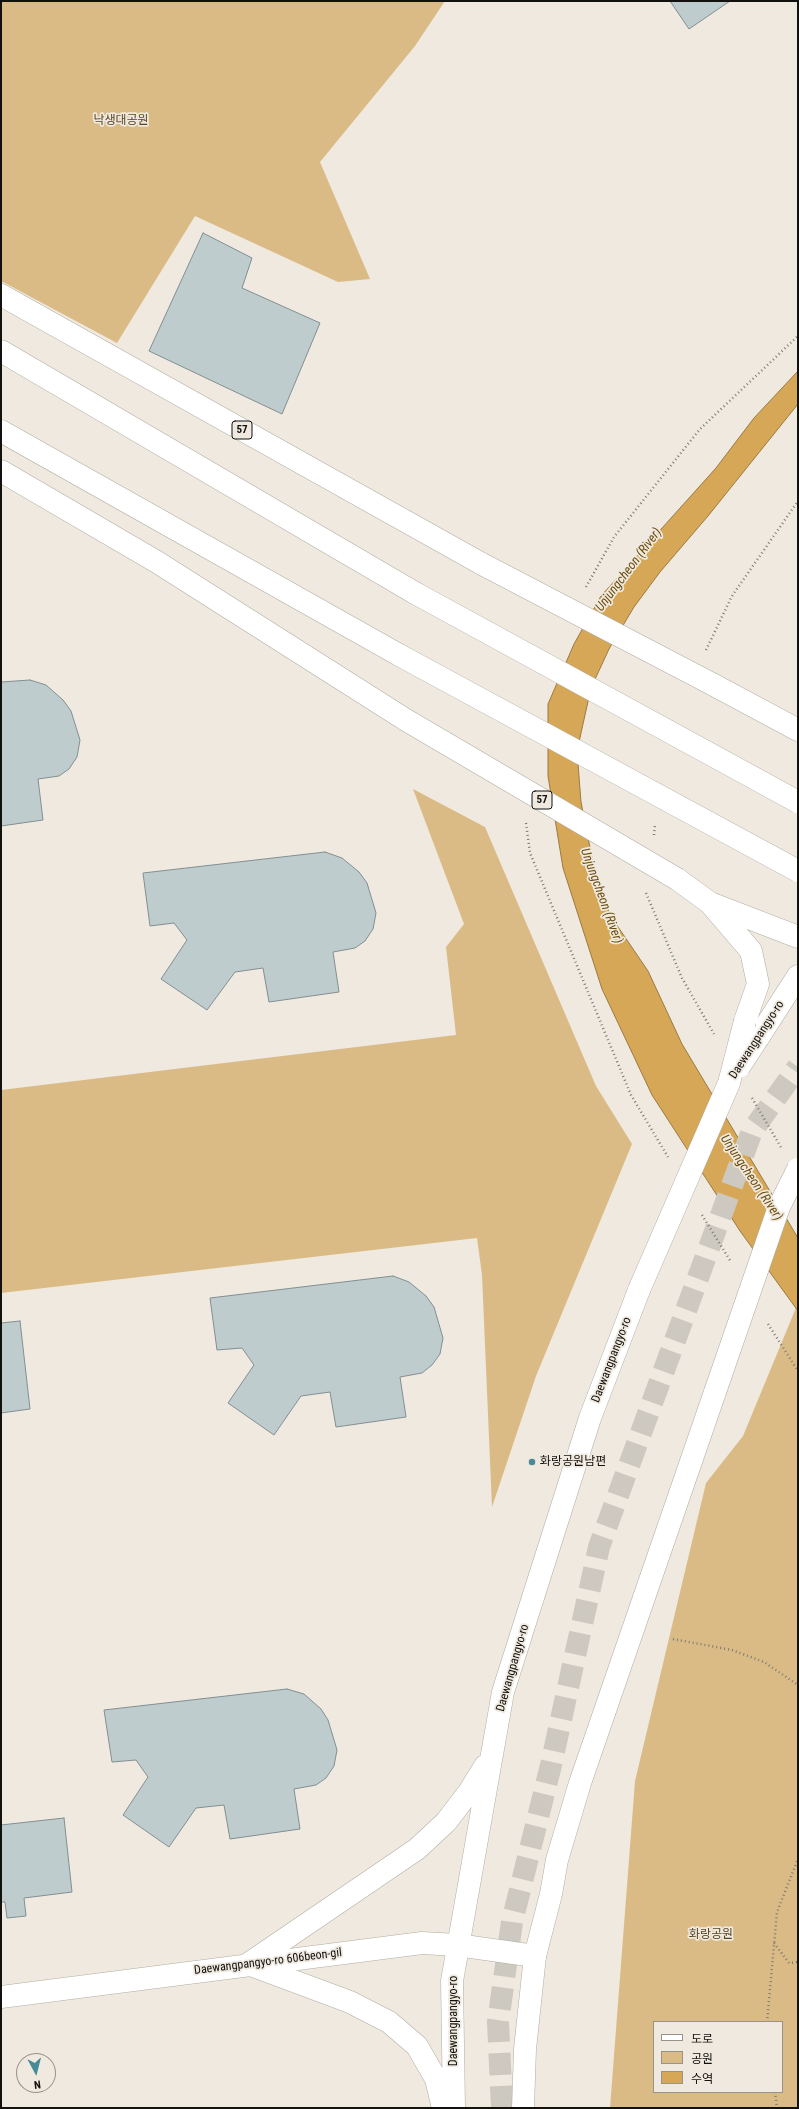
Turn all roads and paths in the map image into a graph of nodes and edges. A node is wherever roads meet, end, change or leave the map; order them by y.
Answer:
1 (1, 296) edge
2 (1, 351) edge
3 (1, 431) edge
4 (1, 470) edge
5 (798, 730) edge
6 (798, 802) edge
7 (798, 871) edge
8 (710, 903) junction
9 (798, 937) edge
10 (798, 976) edge
11 (729, 1083) junction
12 (798, 1169) edge
13 (785, 1352) dead end
14 (798, 1371) edge
15 (673, 1639) dead end
16 (798, 1685) edge
17 (492, 1756) junction
18 (798, 1859) edge
19 (774, 1943) junction
20 (457, 1945) junction
21 (535, 1956) junction
22 (798, 1962) edge
23 (248, 1964) junction
24 (1, 1997) edge
25 (767, 2021) edge
26 (775, 2093) edge
27 (443, 2108) edge
28 (454, 2108) edge
29 (523, 2108) edge
30 (777, 2108) edge

1 - 5 main road, 57, bridge
2 - 6 main road, bridge
3 - 7 main road, bridge
4 - 8 main road, 57, bridge
8 - 9 main road, 57
8 - 11 main road, bridge
10 - 11 main road, Daewangpangyo-ro, bridge
11 - 17 main road, Daewangpangyo-ro, bridge
12 - 21 main road, bridge
13 - 14 path
15 - 16 path
17 - 20 main road, Daewangpangyo-ro
17 - 23 main road
18 - 19 path
19 - 22 path
19 - 25 path
20 - 21 main road, Daewangpangyo-ro 606beon-gil
20 - 23 main road, Daewangpangyo-ro 606beon-gil
20 - 28 main road, Daewangpangyo-ro
21 - 29 main road
23 - 24 main road, Daewangpangyo-ro 606beon-gil
23 - 27 main road
26 - 30 path

